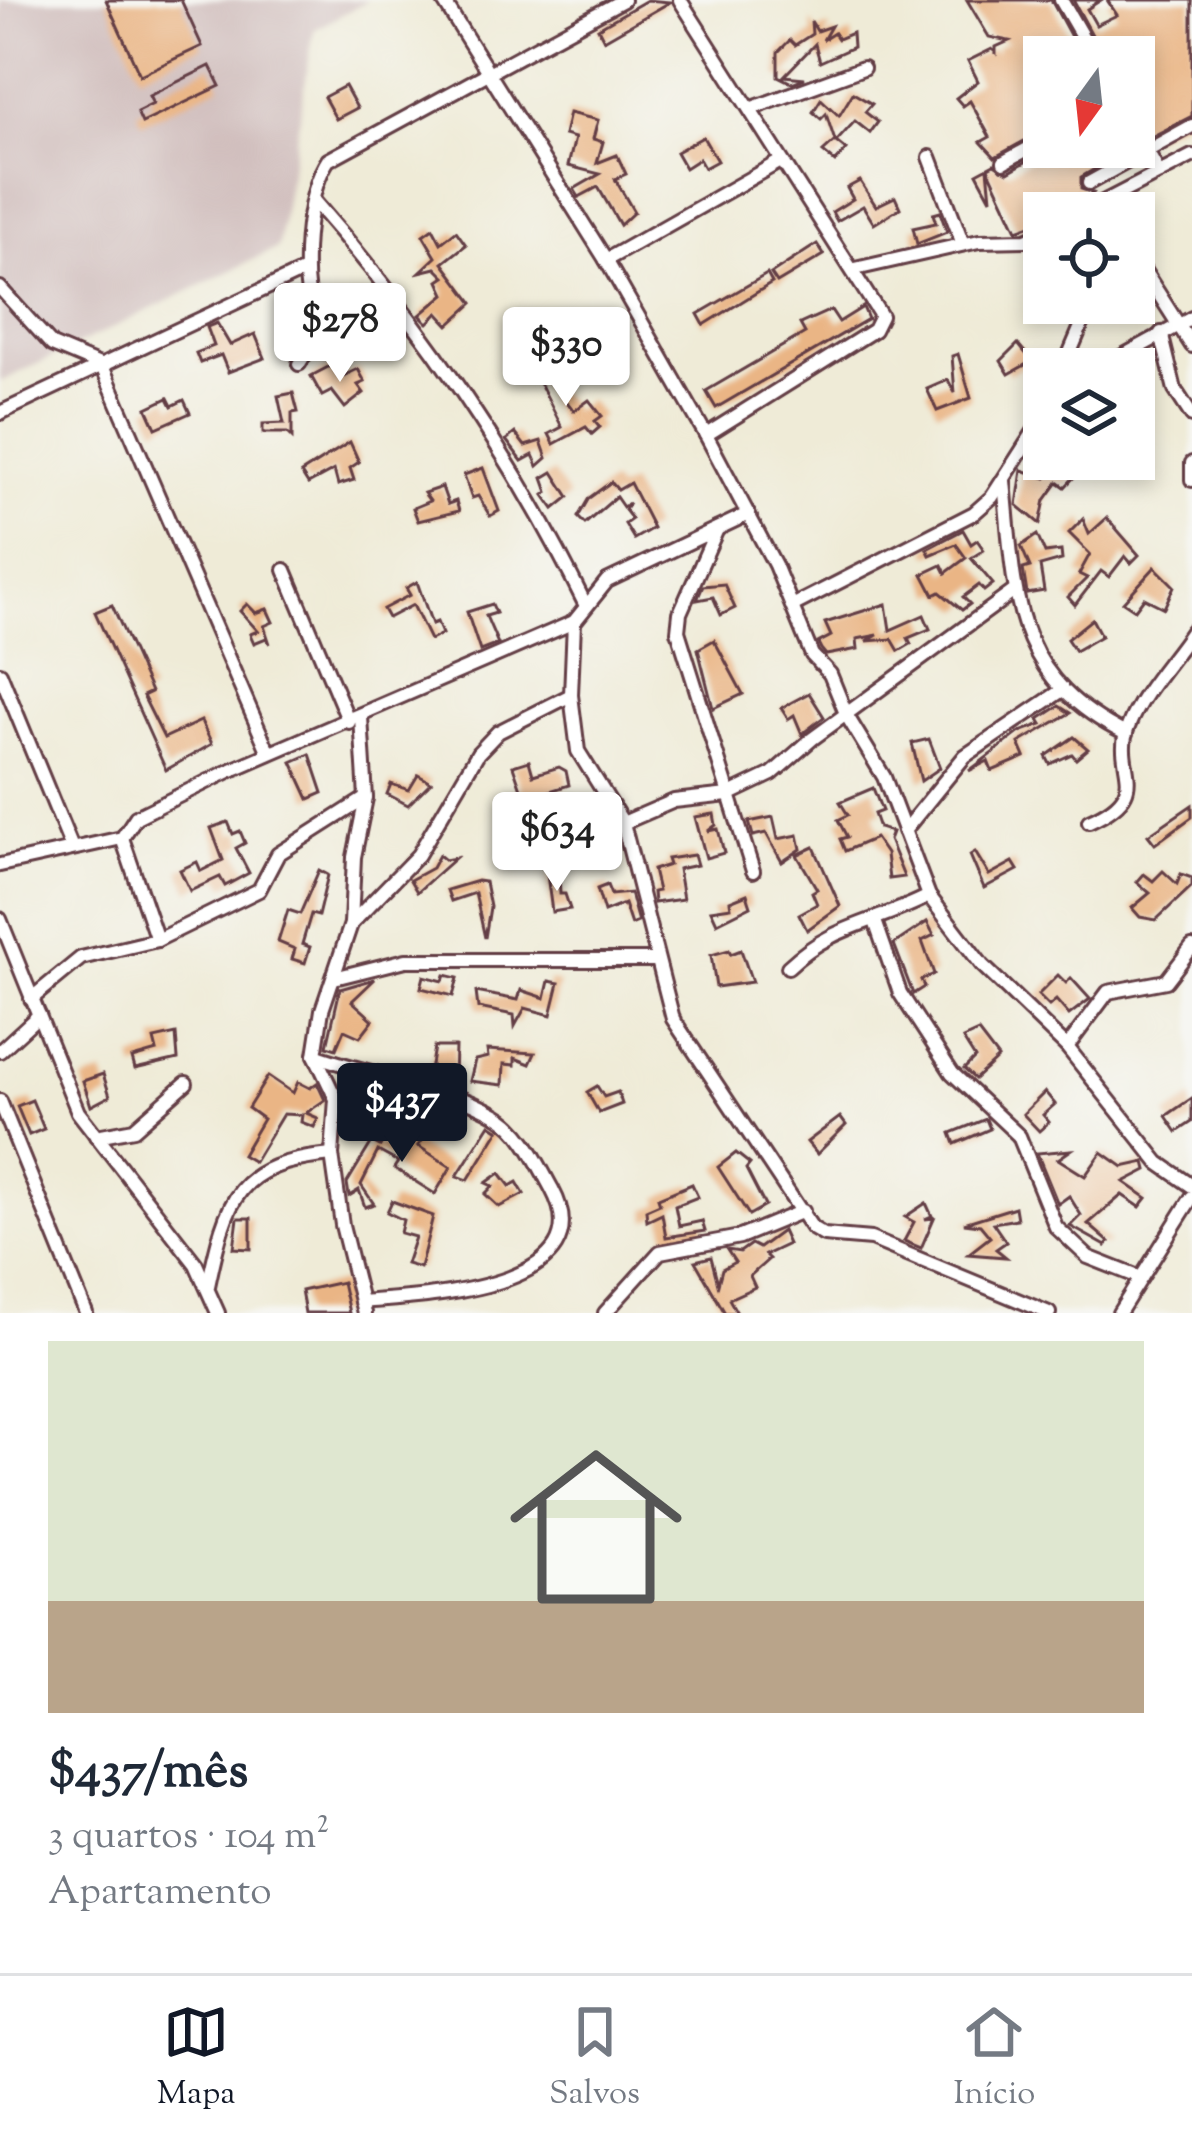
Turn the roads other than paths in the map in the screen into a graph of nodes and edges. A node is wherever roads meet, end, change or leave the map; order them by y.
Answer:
1 (443, 0) edge
2 (623, 0) edge
3 (680, 0) edge
4 (1061, 0) edge
5 (1082, 36) edge
6 (863, 68) dead end
7 (488, 76) junction
8 (750, 110) junction
9 (1192, 126) edge
10 (1155, 148) edge
11 (1023, 152) edge
12 (1192, 156) edge
13 (930, 158) dead end
14 (1004, 162) dead end
15 (779, 163) junction
16 (1155, 165) edge
17 (1118, 168) edge
18 (1159, 173) junction
19 (1089, 183) dead end
20 (1131, 192) edge
21 (314, 200) junction
22 (1023, 240) edge
23 (963, 244) junction
24 (606, 260) junction
25 (855, 269) junction
26 (305, 270) junction
27 (0, 288) edge
28 (1155, 290) edge
29 (1192, 318) edge
30 (1177, 327) junction
31 (1162, 333) junction
32 (1192, 346) edge
33 (1136, 348) edge
34 (299, 364) dead end
35 (102, 366) junction
36 (0, 413) edge
37 (1192, 416) edge
38 (706, 435) junction
39 (1023, 450) edge
40 (1192, 464) edge
41 (1004, 480) junction
42 (1192, 480) edge
43 (748, 514) junction
44 (717, 529) junction
45 (285, 570) dead end
46 (1013, 592) junction
47 (585, 604) junction
48 (794, 605) junction
49 (574, 622) junction
50 (1192, 631) edge
51 (0, 673) edge
52 (1061, 691) junction
53 (571, 694) junction
54 (847, 716) junction
55 (355, 720) junction
56 (1126, 734) junction
57 (269, 753) junction
58 (728, 795) junction
59 (366, 798) junction
60 (1088, 821) dead end
61 (623, 824) junction
62 (904, 831) junction
63 (122, 838) junction
64 (72, 848) junction
65 (0, 865) edge
66 (753, 871) dead end
67 (929, 896) junction
68 (0, 920) edge
69 (875, 921) junction
70 (351, 923) junction
71 (157, 940) junction
72 (1192, 947) edge
73 (655, 960) junction
74 (788, 967) dead end
75 (334, 978) junction
76 (31, 999) junction
77 (39, 1016) junction
78 (1067, 1047) junction
79 (0, 1052) edge
80 (315, 1055) junction
81 (186, 1083) dead end
82 (0, 1101) edge
83 (96, 1136) junction
84 (332, 1155) junction
85 (1192, 1186) edge
86 (1192, 1197) edge
87 (803, 1210) junction
88 (1141, 1278) junction
89 (208, 1287) junction
90 (363, 1308) edge
91 (86, 1313) edge
92 (218, 1313) edge
93 (605, 1313) edge
94 (1049, 1313) edge
95 (1120, 1313) edge

1 - 7 street
2 - 7 street
3 - 8 street
4 - 5 street
6 - 8 street
7 - 21 street
7 - 24 street
8 - 15 street
9 - 10 street
11 - 14 street
12 - 18 street
13 - 23 street
15 - 24 street
15 - 25 street
16 - 18 street
17 - 19 street
18 - 20 street
21 - 26 street
21 - 47 street
22 - 23 street
23 - 25 street
24 - 38 street
25 - 38 street
26 - 34 street
26 - 35 street
27 - 35 street
28 - 30 street
29 - 30 street
30 - 31 street
30 - 32 street
31 - 33 street
31 - 37 street
35 - 36 street
35 - 57 street
38 - 43 street
39 - 41 street
40 - 42 street
41 - 46 street
41 - 48 street
43 - 44 street
43 - 48 street
44 - 47 street
44 - 58 street
45 - 55 street
46 - 52 street
46 - 54 street
47 - 49 street
48 - 54 street
49 - 53 street
49 - 55 street
50 - 56 street
51 - 64 street
52 - 56 street
52 - 62 street
53 - 61 street
53 - 70 street
54 - 58 street
54 - 62 street
55 - 57 street
55 - 59 street
56 - 60 street
57 - 63 street
58 - 61 street
58 - 66 street
59 - 70 street
59 - 71 street
61 - 73 street
62 - 67 street
63 - 64 street
63 - 71 street
64 - 65 street
67 - 69 street
67 - 78 street
68 - 76 street
69 - 74 street
69 - 88 street
70 - 75 street
71 - 76 street
72 - 78 street
73 - 75 street
73 - 87 street
75 - 80 street
76 - 77 street
77 - 79 street
77 - 83 street
78 - 85 street
80 - 84 street
80 - 90 street
81 - 83 street
82 - 91 street
83 - 89 street
84 - 89 street
84 - 90 street
86 - 88 street
87 - 93 street
87 - 94 street
88 - 95 street
89 - 92 street

